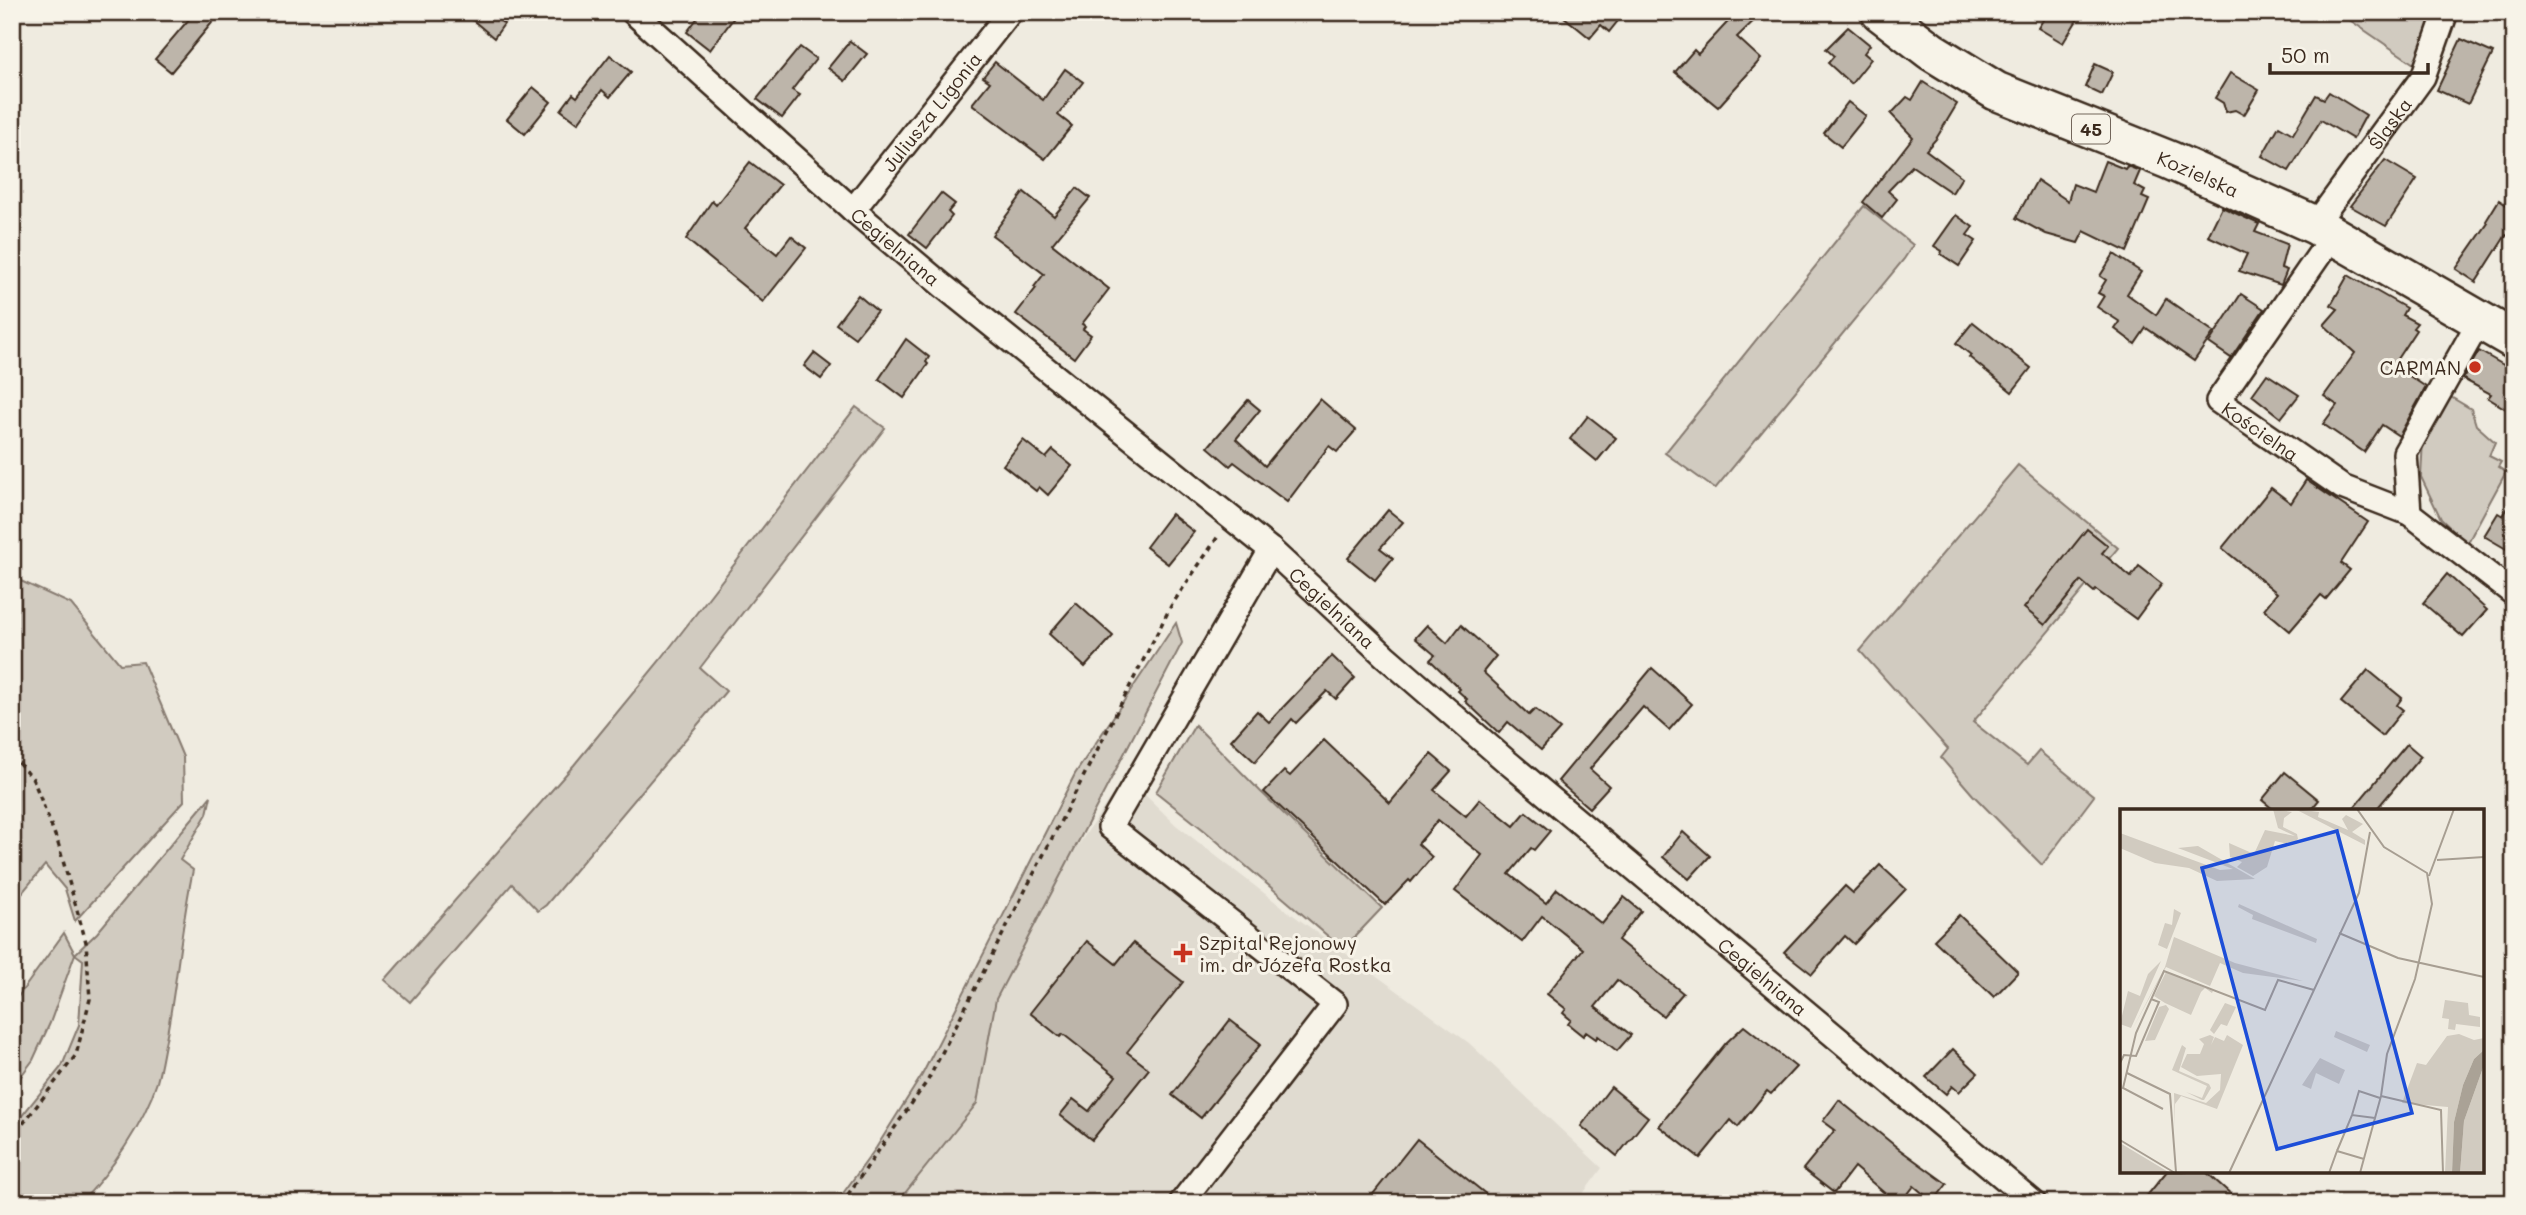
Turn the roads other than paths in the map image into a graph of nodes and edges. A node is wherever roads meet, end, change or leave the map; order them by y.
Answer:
1 (633, 12) edge
2 (1010, 12) edge
3 (1880, 12) edge
4 (2446, 12) edge
5 (853, 210) junction
6 (2324, 230) junction
7 (2480, 320) junction
8 (2514, 340) edge
9 (2409, 513) junction
10 (1271, 550) junction
11 (2514, 594) edge
12 (1181, 1203) edge
13 (2034, 1203) edge

1 - 5 street, Cegielniana
2 - 5 street, Juliusza Ligonia
3 - 6 main road, Kozielska / 45
4 - 6 street, Śląska
5 - 10 street, Cegielniana
6 - 7 main road, Kozielska / 45
6 - 9 street, Kościelna
7 - 8 main road, Kozielska / 45
7 - 9 street
9 - 11 street, Kościelna
10 - 12 street
10 - 13 street, Cegielniana

